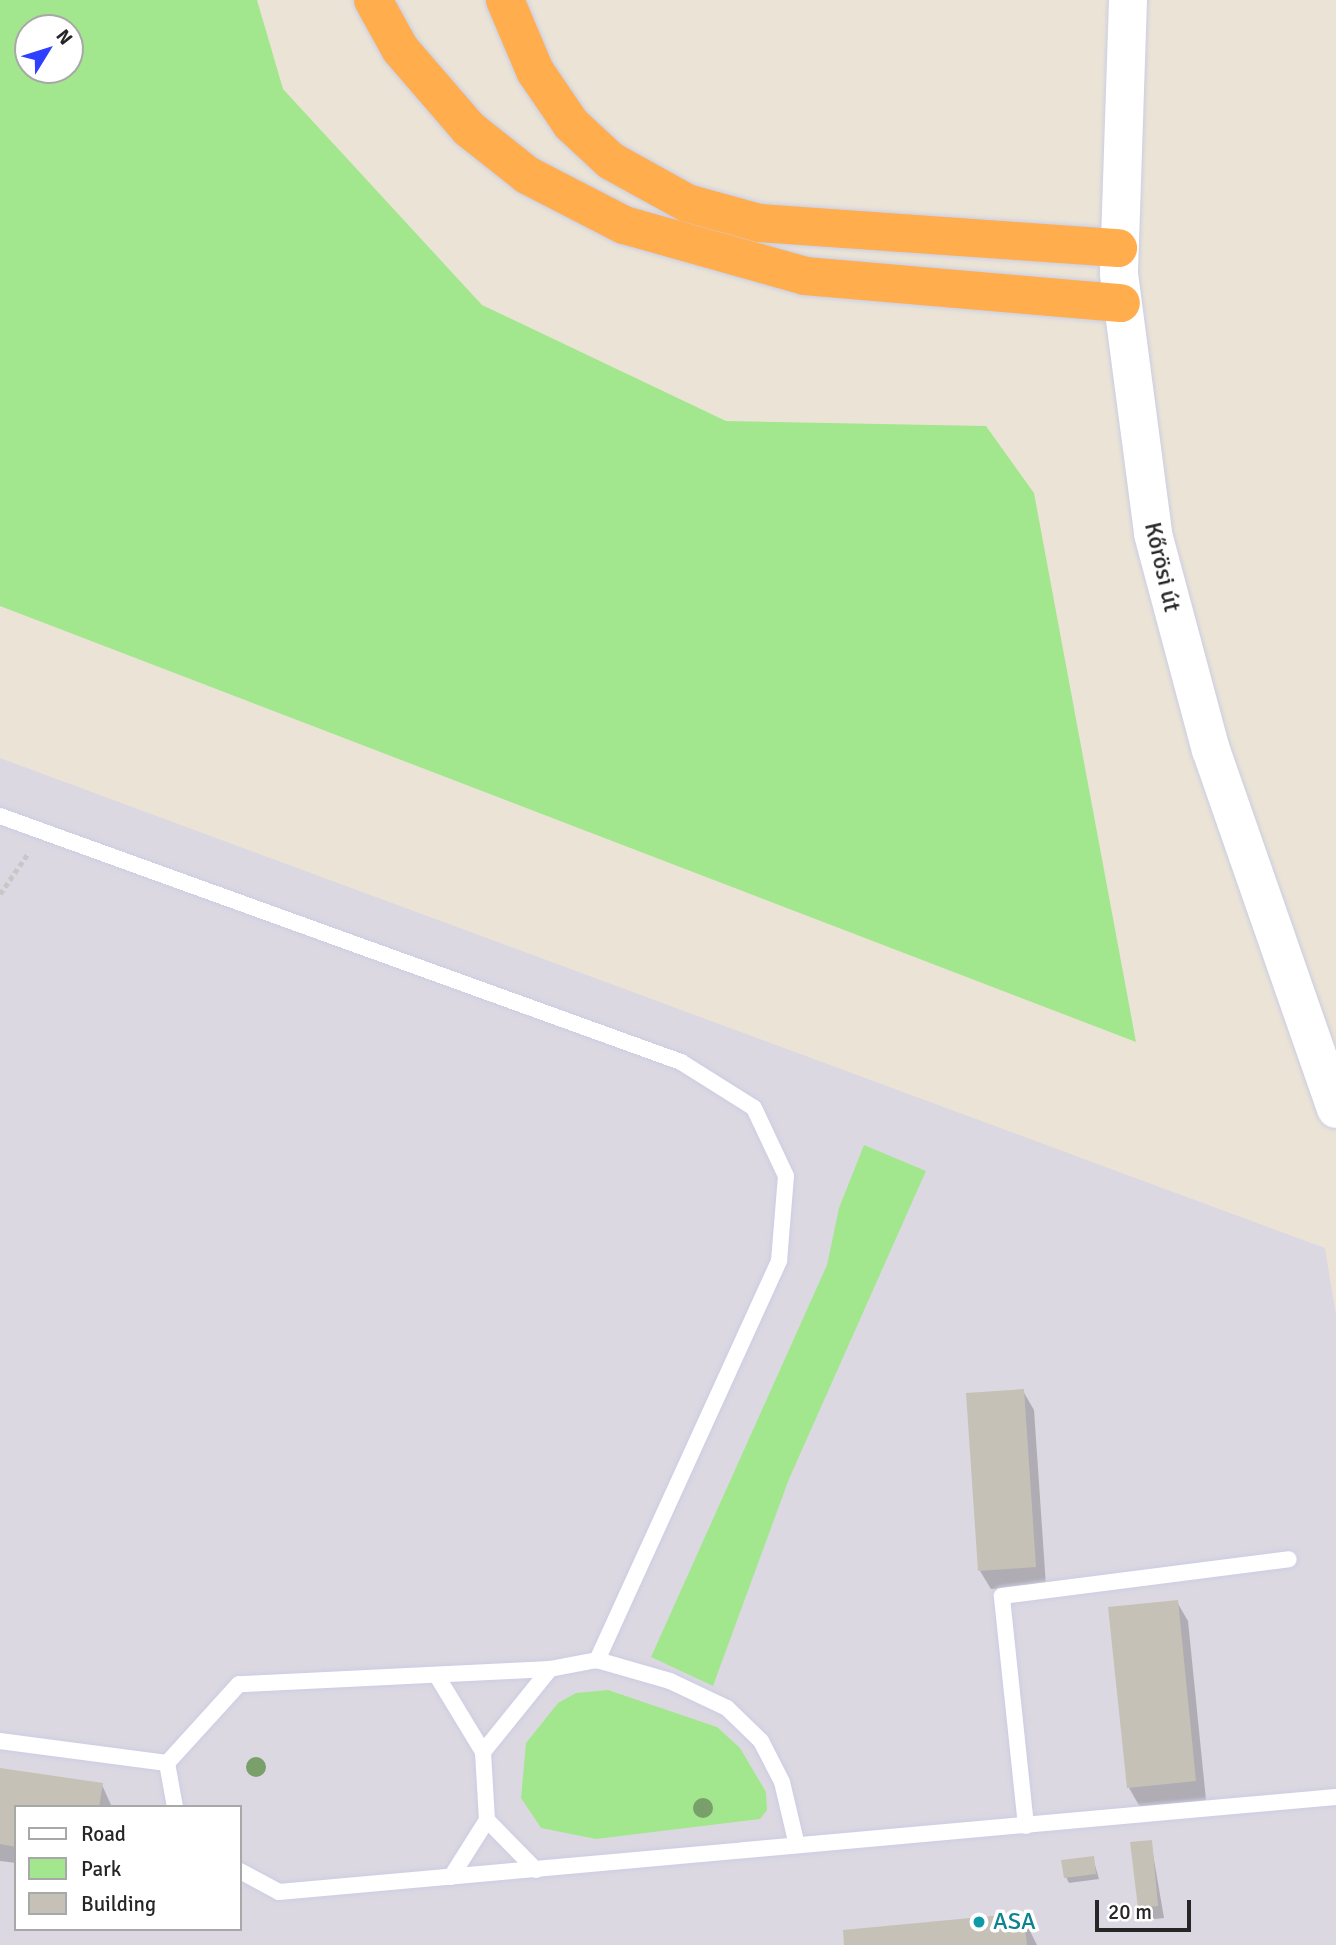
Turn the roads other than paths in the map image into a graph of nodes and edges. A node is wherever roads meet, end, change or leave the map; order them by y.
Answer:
1 (373, 0) edge
2 (505, 0) edge
3 (1128, 0) edge
4 (1118, 248) junction
5 (1121, 303) junction
6 (0, 816) edge
7 (1336, 1109) edge
8 (1289, 1559) dead end
9 (597, 1660) junction
10 (550, 1669) junction
11 (437, 1676) junction
12 (0, 1741) edge
13 (483, 1752) junction
14 (167, 1763) junction
15 (1336, 1797) edge
16 (175, 1805) edge
17 (487, 1820) junction
18 (1026, 1826) junction
19 (796, 1841) junction
20 (536, 1870) junction
21 (242, 1872) edge
22 (451, 1877) junction

1 - 5 highway
2 - 4 highway
3 - 4 main road, Kőrösi út
4 - 5 main road, Kőrösi út
5 - 7 main road, Kőrösi út
6 - 9 lane
8 - 18 lane
9 - 10 lane
9 - 19 lane
10 - 11 lane
10 - 13 lane
11 - 13 lane
11 - 14 lane
12 - 14 lane
13 - 17 lane
14 - 16 lane
15 - 18 lane
17 - 20 lane
17 - 22 lane
18 - 19 lane
19 - 20 lane
20 - 22 lane
21 - 22 lane

